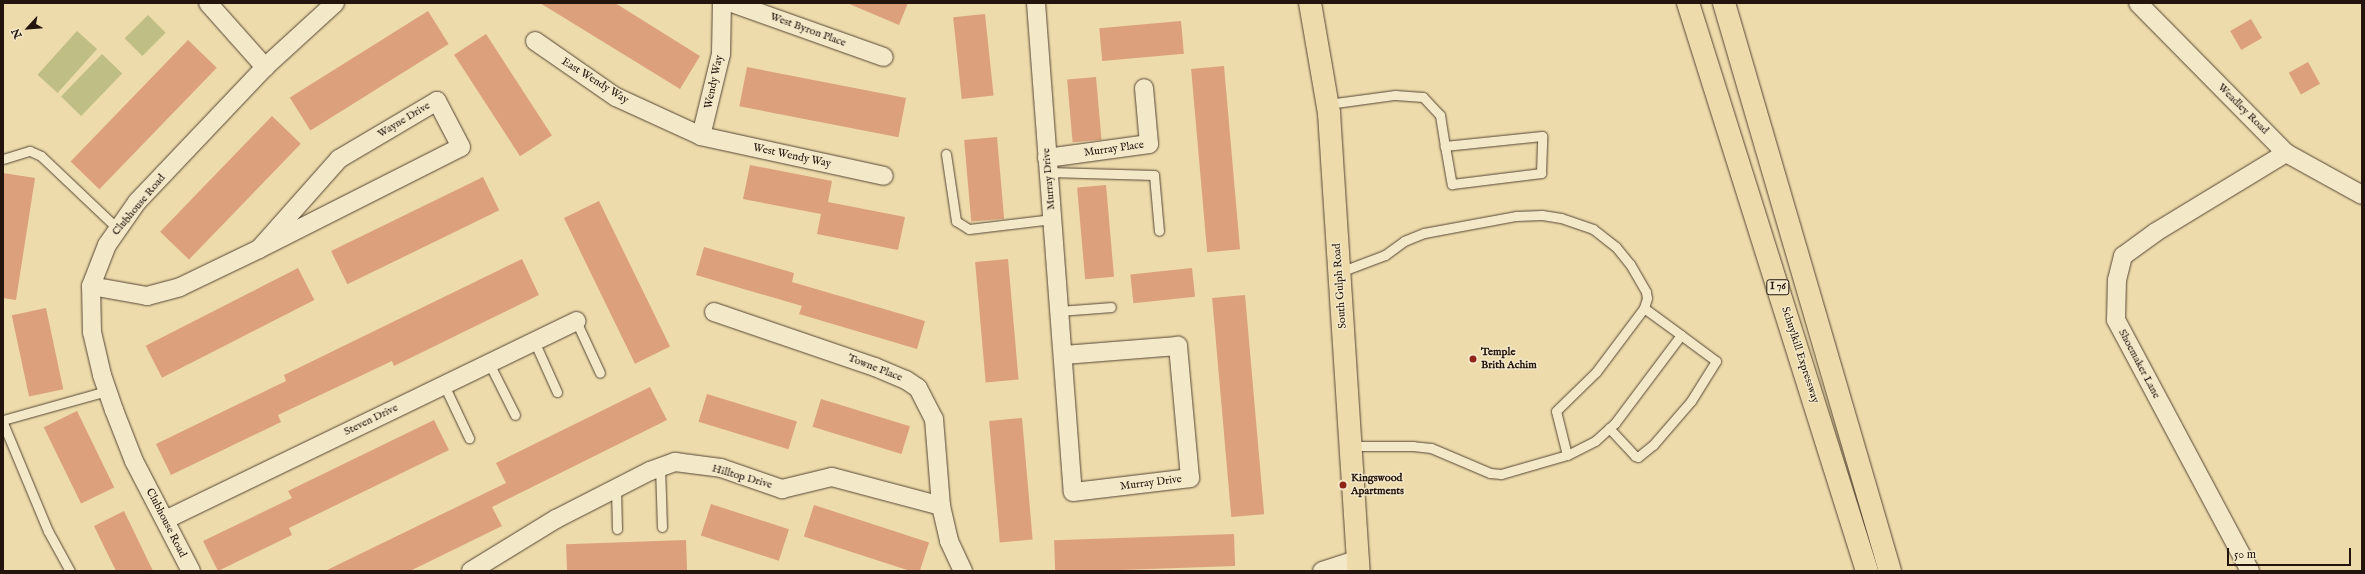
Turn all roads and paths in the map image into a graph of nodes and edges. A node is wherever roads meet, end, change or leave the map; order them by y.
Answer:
1 (208, 3) edge
2 (335, 3) edge
3 (722, 3) edge
4 (732, 3) edge
5 (1036, 3) edge
6 (1310, 3) edge
7 (1688, 3) edge
8 (1724, 3) edge
9 (2138, 3) edge
10 (535, 42) dead end
11 (884, 57) dead end
12 (265, 67) junction
13 (1144, 88) dead end
14 (1328, 104) junction
15 (701, 136) junction
16 (1445, 146) junction
17 (2286, 153) junction
18 (946, 154) dead end
19 (3, 158) edge
20 (1048, 165) junction
21 (884, 176) dead end
22 (2362, 195) edge
23 (1052, 219) junction
24 (117, 228) junction
25 (1159, 231) dead end
26 (259, 250) junction
27 (1340, 272) junction
28 (91, 286) junction
29 (1111, 307) dead end
30 (1644, 308) junction
31 (1060, 311) junction
32 (714, 312) dead end
33 (576, 321) joint
34 (1681, 335) junction
35 (534, 341) junction
36 (1063, 356) junction
37 (489, 363) junction
38 (600, 373) dead end
39 (444, 385) junction
40 (107, 391) junction
41 (557, 392) dead end
42 (515, 415) dead end
43 (3, 421) edge
44 (1609, 428) junction
45 (469, 438) dead end
46 (1351, 446) junction
47 (1567, 455) junction
48 (660, 468) junction
49 (616, 488) junction
50 (941, 506) junction
51 (165, 520) junction
52 (662, 527) dead end
53 (617, 529) dead end
54 (1359, 565) edge
55 (70, 571) edge
56 (191, 571) edge
57 (471, 571) edge
58 (963, 571) edge
59 (1322, 571) edge
60 (1867, 571) edge
61 (1890, 571) edge
62 (2250, 571) edge

1 - 12 street
2 - 12 street, Clubhouse Road
3 - 15 street, Wendy Way
4 - 11 street, West Byron Place
5 - 20 street, Murray Drive
6 - 14 main road, South Gulph Road
7 - 60 main road, Schuylkill Expressway / I 76
8 - 61 main road, I 76
9 - 17 street, Weadley Road
10 - 15 street, East Wendy Way
12 - 24 street, Clubhouse Road
13 - 20 street, Murray Place
14 - 16 lane
14 - 27 main road, South Gulph Road
15 - 21 street, West Wendy Way
16 - 16 lane
17 - 22 street, Weadley Road
17 - 62 street, Shoemaker Lane
18 - 23 lane
19 - 24 lane
20 - 23 street, Murray Drive
20 - 25 lane
23 - 31 street, Murray Drive
24 - 28 street, Clubhouse Road
26 - 26 street, Wayne Drive
26 - 28 street, Wayne Drive
27 - 30 lane
27 - 46 main road, South Gulph Road
28 - 40 street, Clubhouse Road
29 - 31 lane
30 - 34 lane
30 - 47 lane
31 - 36 street, Murray Drive
32 - 50 street, Towne Place
33 - 35 street, Steven Drive
33 - 38 lane
34 - 44 lane
34 - 44 lane
35 - 37 street, Steven Drive
35 - 41 lane
36 - 36 street, Murray Drive
37 - 39 street, Steven Drive
37 - 42 lane
39 - 45 lane
39 - 51 street, Steven Drive
40 - 43 lane
40 - 51 street, Clubhouse Road
43 - 55 lane
44 - 47 lane
46 - 47 lane
46 - 54 main road, South Gulph Road
48 - 49 street, Hilltop Drive
48 - 50 street, Hilltop Drive
48 - 52 lane
49 - 53 lane
49 - 57 street, Hilltop Drive
50 - 58 street
51 - 56 street, Clubhouse Road
54 - 59 street

